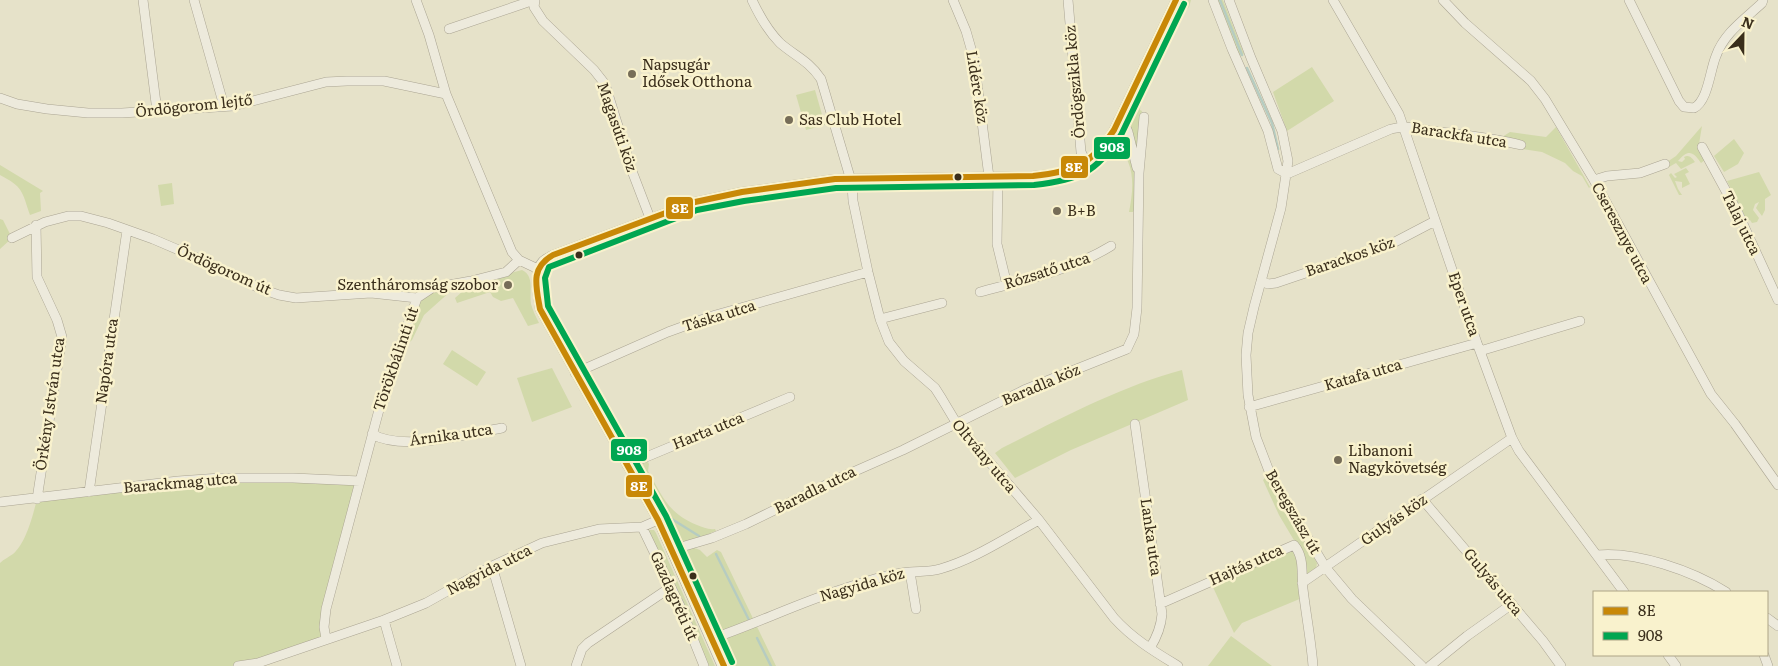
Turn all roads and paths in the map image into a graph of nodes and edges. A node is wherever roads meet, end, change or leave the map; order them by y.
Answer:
1 (143, 0) edge
2 (194, 0) edge
3 (416, 0) edge
4 (535, 0) edge
5 (752, 0) edge
6 (953, 0) edge
7 (1068, 0) edge
8 (1176, 0) edge
9 (1213, 0) edge
10 (1229, 0) edge
11 (1333, 0) edge
12 (1443, 0) edge
13 (1629, 0) edge
14 (1763, 0) edge
15 (449, 29) dead end
16 (1251, 58) junction
17 (1239, 63) junction
18 (446, 94) junction
19 (0, 98) edge
20 (224, 106) junction
21 (156, 111) junction
22 (1144, 117) dead end
23 (1118, 121) junction
24 (1404, 126) junction
25 (1521, 145) dead end
26 (1702, 147) dead end
27 (1086, 162) junction
28 (1665, 164) dead end
29 (1139, 173) junction
30 (1287, 174) junction
31 (994, 177) junction
32 (850, 179) junction
33 (1594, 180) junction
34 (650, 218) junction
35 (1435, 221) junction
36 (36, 225) junction
37 (127, 230) junction
38 (12, 238) dead end
39 (1111, 246) dead end
40 (519, 260) junction
41 (538, 269) junction
42 (868, 272) junction
43 (1261, 281) junction
44 (1007, 285) junction
45 (980, 292) dead end
46 (417, 298) junction
47 (1778, 300) edge
48 (942, 303) dead end
49 (880, 320) junction
50 (1580, 322) dead end
51 (1479, 347) junction
52 (575, 373) junction
53 (790, 397) dead end
54 (1250, 408) junction
55 (957, 424) junction
56 (1136, 424) dead end
57 (502, 428) dead end
58 (372, 434) junction
59 (1512, 438) junction
60 (627, 465) junction
61 (360, 481) junction
62 (1778, 485) edge
63 (89, 492) junction
64 (37, 499) junction
65 (1422, 499) junction
66 (0, 502) edge
67 (658, 520) junction
68 (1039, 520) junction
69 (642, 527) junction
70 (671, 550) junction
71 (1597, 555) junction
72 (492, 566) junction
73 (1326, 568) junction
74 (910, 572) junction
75 (1302, 583) junction
76 (671, 587) junction
77 (1623, 591) edge
78 (1724, 591) edge
79 (1160, 604) junction
80 (1512, 604) junction
81 (916, 609) dead end
82 (384, 620) junction
83 (326, 639) junction
84 (711, 639) junction
85 (1150, 648) junction
86 (258, 664) edge
87 (722, 665) edge
88 (238, 666) edge
89 (397, 666) edge
90 (521, 666) edge
91 (576, 666) edge
92 (704, 666) edge
93 (1178, 666) edge
94 (1313, 666) edge
95 (1422, 666) edge
96 (1430, 666) edge
97 (1561, 666) edge

1 - 21 street
2 - 20 street
3 - 18 street
4 - 15 street
4 - 34 street, Magasúti köz
5 - 32 street, Oltvány utca
6 - 31 street, Lidérc köz
7 - 27 street, Ördögszikla köz
8 - 23 street
9 - 17 street
10 - 16 street, Beregszász út
11 - 24 street, Eper utca
12 - 33 street, Cseresznye utca
13 - 14 street
16 - 17 street
16 - 30 street, Beregszász út
17 - 30 street
18 - 20 street, Ördögorom lejtő
18 - 40 street
19 - 21 street, Ördögorom lejtő
20 - 21 street, Ördögorom lejtő
22 - 29 street
23 - 27 street
23 - 29 street
24 - 25 street, Barackfa utca
24 - 30 street, Barackfa utca
24 - 35 street, Eper utca
26 - 47 street, Talaj utca
27 - 31 street
28 - 33 street
29 - 55 street, Baradla köz
30 - 43 street, Beregszász út
31 - 32 street
31 - 44 street, Lidérc köz
32 - 34 street
32 - 42 street, Oltvány utca
33 - 62 street, Cseresznye utca
34 - 41 street
35 - 43 street, Barackos köz
35 - 51 street, Eper utca
36 - 37 street, Ördögorom út
36 - 38 street, Ördögorom út
36 - 64 street, Örkény István utca
37 - 46 street, Ördögorom út
37 - 63 street, Napóra utca
39 - 44 street, Rózsatő utca
40 - 41 street
40 - 46 street, Törökbálinti út
41 - 52 street, Gazdagréti út
42 - 49 street, Oltvány utca
42 - 52 street, Táska utca
43 - 54 street, Beregszász út
44 - 45 street, Rózsatő utca
46 - 58 street, Törökbálinti út
48 - 49 street
49 - 55 street, Oltvány utca
50 - 51 street, Katafa utca
51 - 54 street, Katafa utca
51 - 59 street, Eper utca
52 - 60 street, Gazdagréti út
53 - 60 street, Harta utca
54 - 73 street, Beregszász út
55 - 68 street, Oltvány utca
55 - 70 street, Baradla utca
56 - 79 street, Lanka utca
57 - 58 street, Árnika utca
58 - 61 street, Törökbálinti út
59 - 65 street, Gulyás köz
59 - 71 street, Eper utca
60 - 67 street, Gazdagréti út
61 - 63 street, Barackmag utca
61 - 83 street, Törökbálinti út
63 - 64 street, Barackmag utca
64 - 66 street, Barackmag utca
65 - 73 street, Gulyás köz
65 - 80 street, Gulyás utca
67 - 69 street, Nagyida utca
67 - 70 street, Gazdagréti út
68 - 74 street, Nagyida köz
68 - 85 street, Oltvány utca
69 - 72 street, Nagyida utca
69 - 76 street, Gazdagréti út
70 - 84 street, Gazdagréti út
71 - 77 street, Eper utca
71 - 78 street
72 - 82 street, Nagyida utca
72 - 90 street
73 - 75 street, Gulyás köz
73 - 95 street, Beregszász út
74 - 81 street
74 - 84 street, Nagyida köz
75 - 79 street, Hajtás utca
75 - 94 street
76 - 91 street
76 - 92 street, Gazdagréti út
79 - 85 street, Lanka utca
80 - 96 street
80 - 97 street, Gulyás utca
82 - 83 street, Nagyida utca
82 - 89 street
83 - 86 street
84 - 87 street, Gazdagréti út
85 - 93 street, Oltvány utca
86 - 88 street

